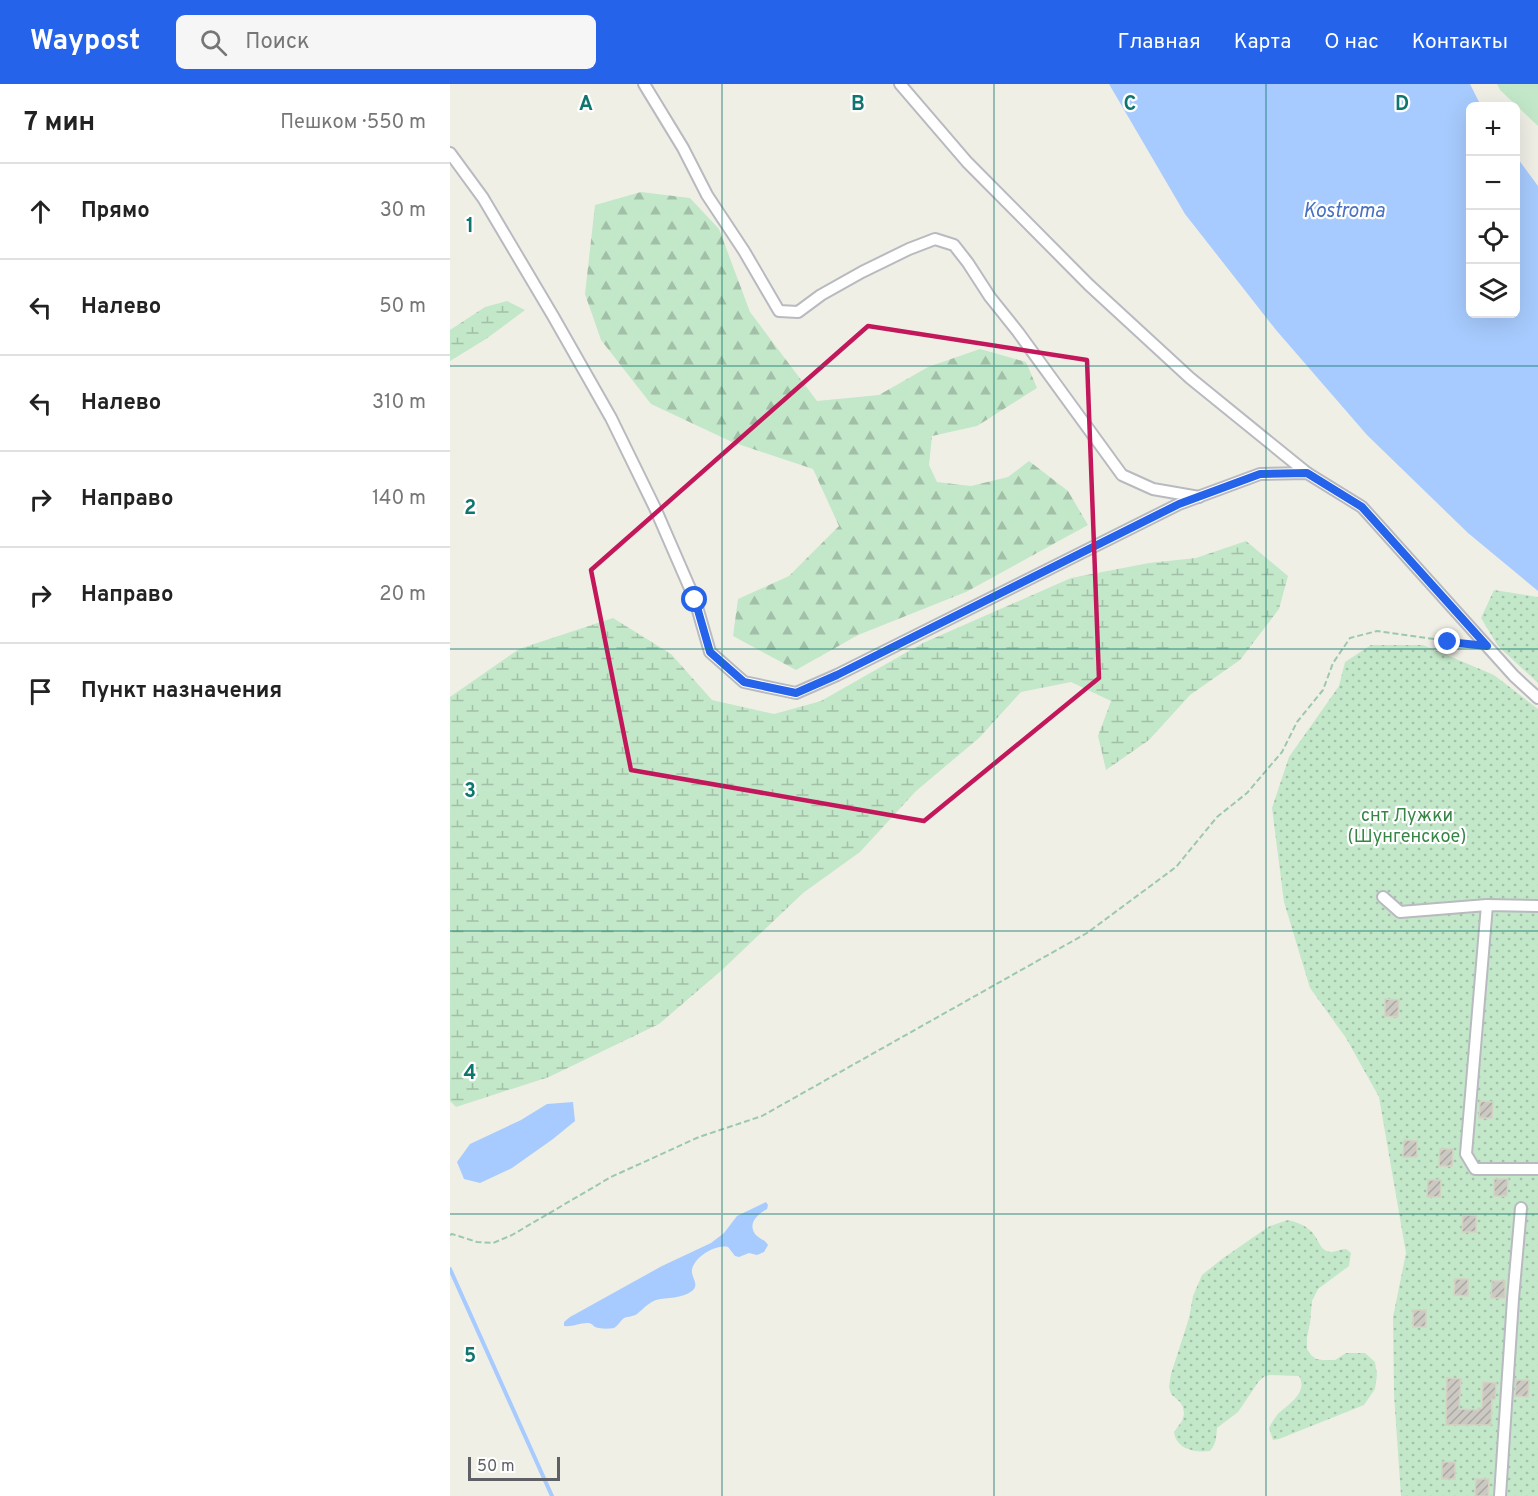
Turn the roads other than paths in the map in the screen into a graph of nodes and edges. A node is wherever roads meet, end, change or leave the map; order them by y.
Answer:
1 (644, 84) edge
2 (900, 84) edge
3 (450, 153) edge
4 (1307, 473) junction
5 (1199, 497) junction
6 (1538, 698) edge
7 (1383, 897) dead end
8 (1487, 905) junction
9 (1538, 906) edge
10 (1538, 1169) edge
11 (1521, 1208) dead end
12 (1500, 1496) edge

1 - 5 street
2 - 4 street
3 - 5 street
4 - 5 street
4 - 6 street
7 - 8 street
8 - 9 street
8 - 10 street
11 - 12 street

